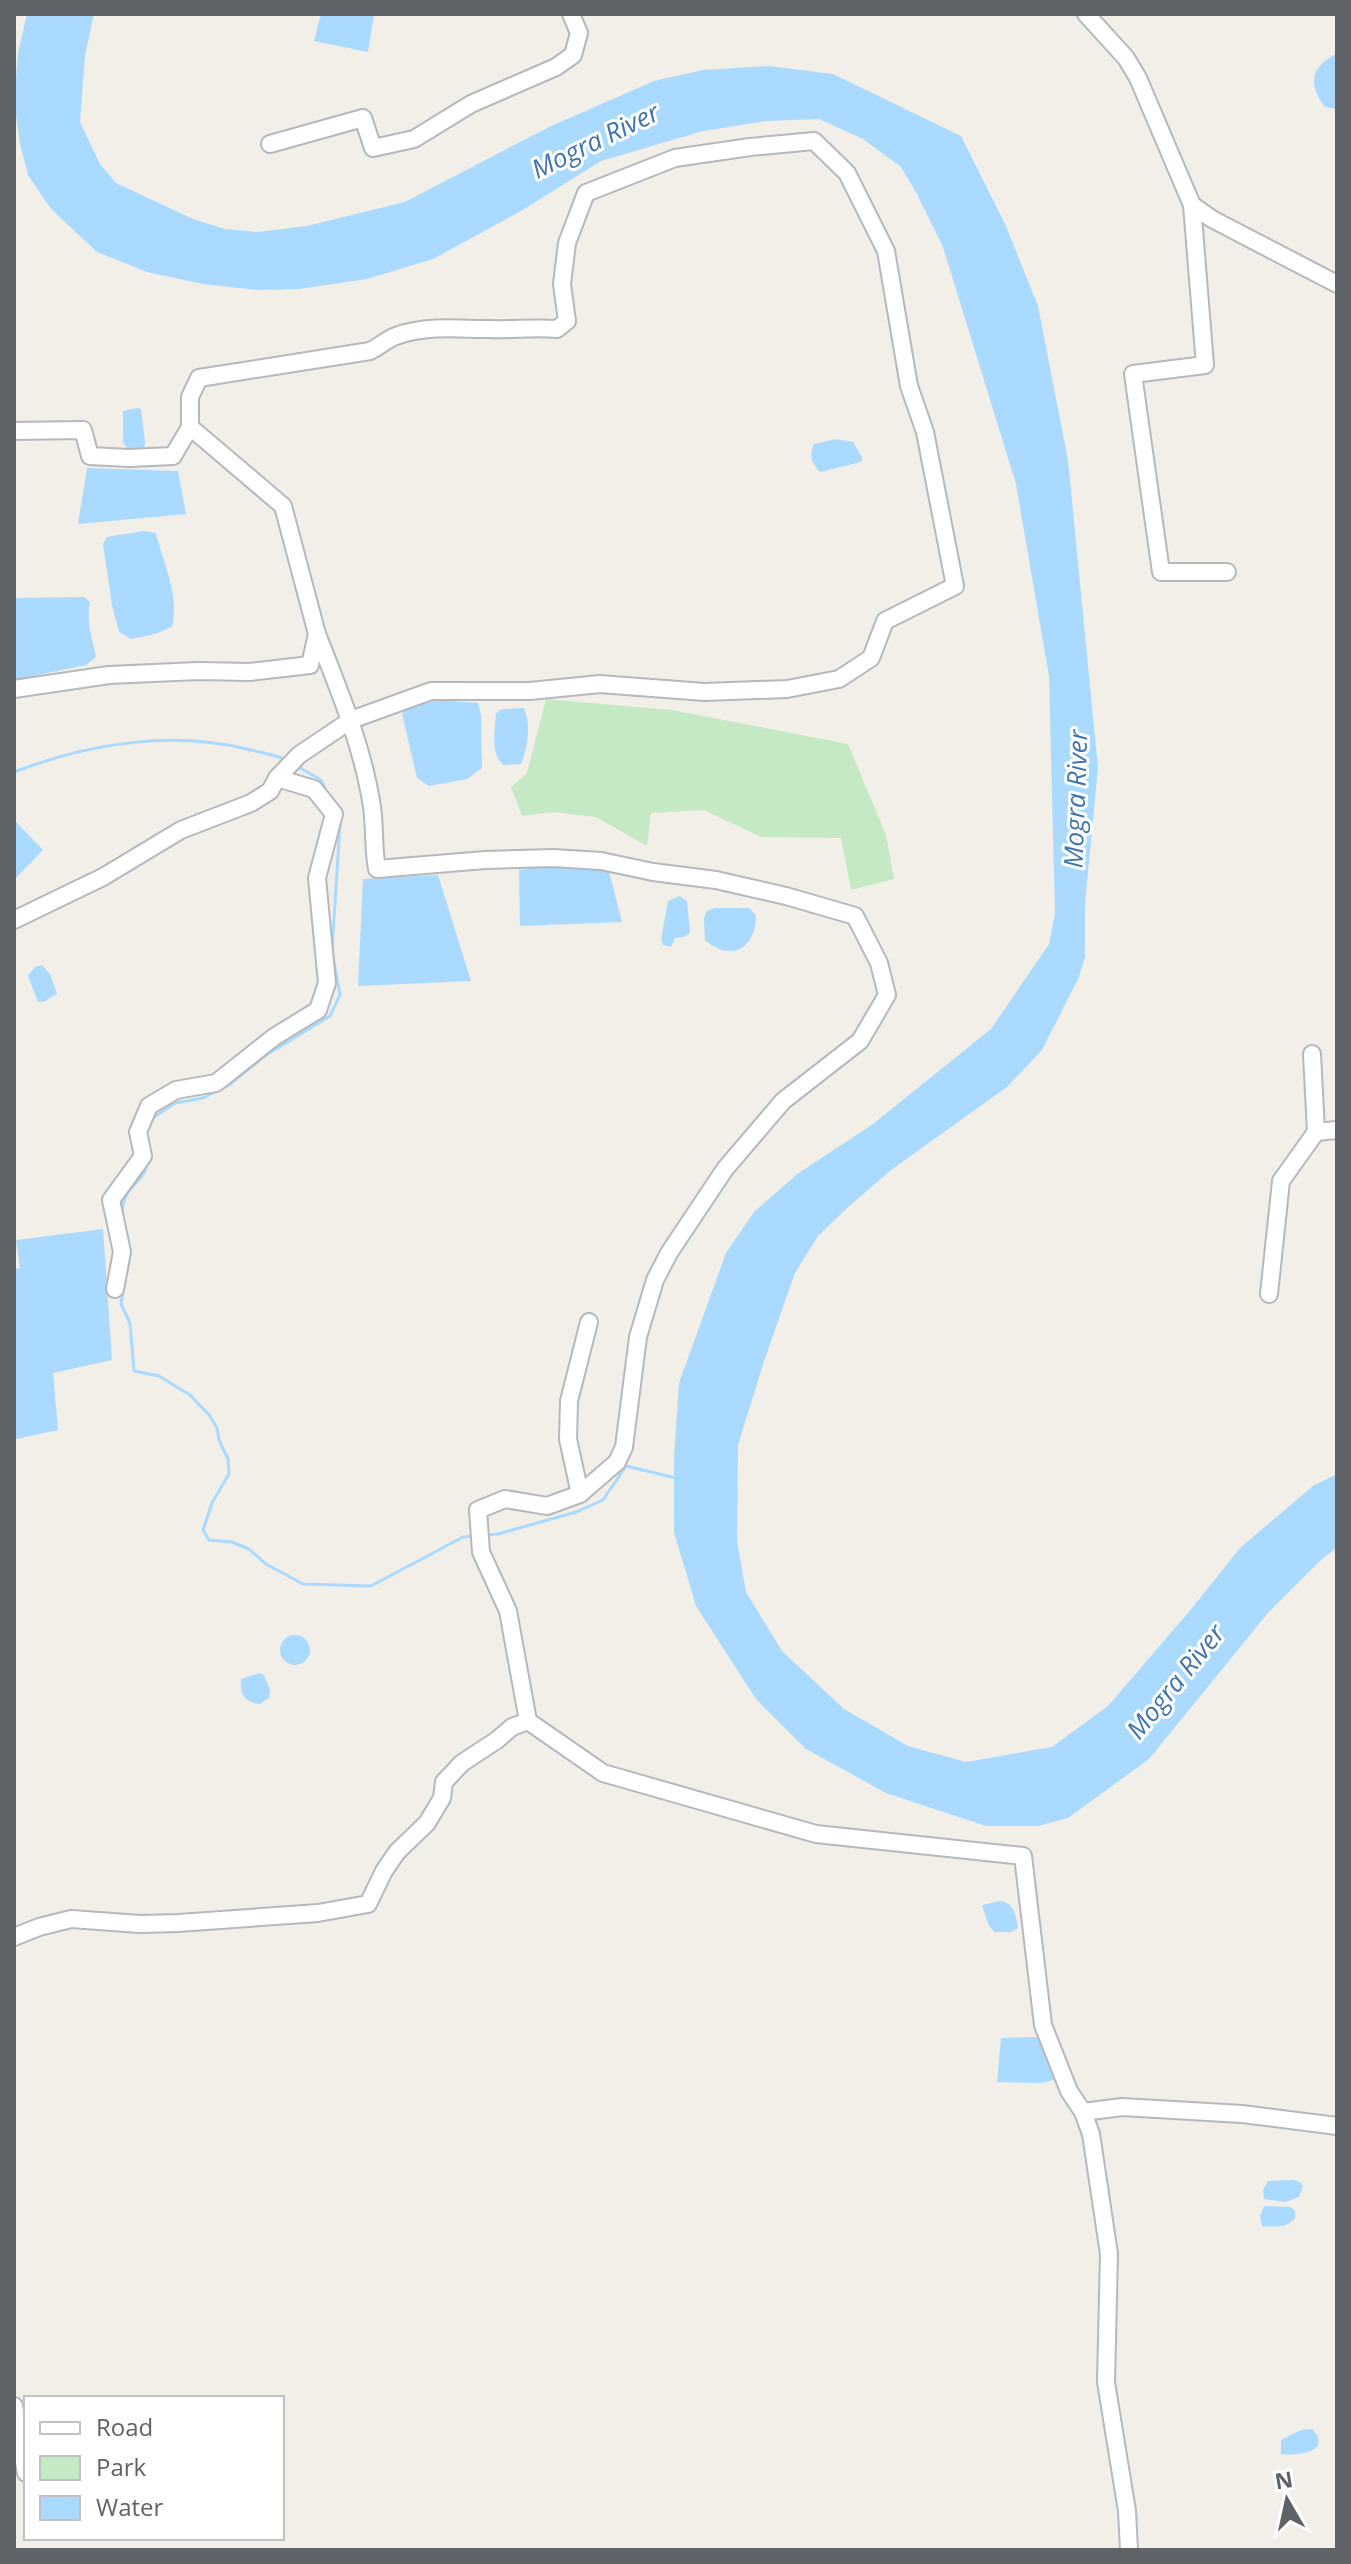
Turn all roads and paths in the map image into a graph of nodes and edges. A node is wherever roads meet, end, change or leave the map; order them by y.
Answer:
1 (571, 14) edge
2 (1086, 14) edge
3 (270, 144) dead end
4 (1192, 205) junction
5 (1337, 284) edge
6 (190, 427) junction
7 (14, 431) edge
8 (1227, 572) dead end
9 (317, 634) junction
10 (14, 689) edge
11 (351, 720) junction
12 (277, 778) junction
13 (14, 920) edge
14 (1312, 1054) dead end
15 (1337, 1130) edge
16 (1316, 1132) junction
17 (115, 1289) dead end
18 (1269, 1294) dead end
19 (589, 1322) dead end
20 (580, 1494) junction
21 (528, 1721) junction
22 (14, 1937) edge
23 (1083, 2112) junction
24 (1337, 2126) edge
25 (14, 2406) edge
26 (24, 2462) edge
27 (1129, 2550) edge

1 - 3 street
2 - 4 street
4 - 5 street
4 - 8 street
6 - 7 street
6 - 9 street
6 - 11 street
9 - 10 street
9 - 11 street
11 - 12 street
11 - 20 street
12 - 13 street
12 - 17 street
14 - 16 street
15 - 16 street
16 - 18 street
19 - 20 street
20 - 21 street
21 - 22 street
21 - 23 street
23 - 24 street
23 - 27 street
25 - 26 street

